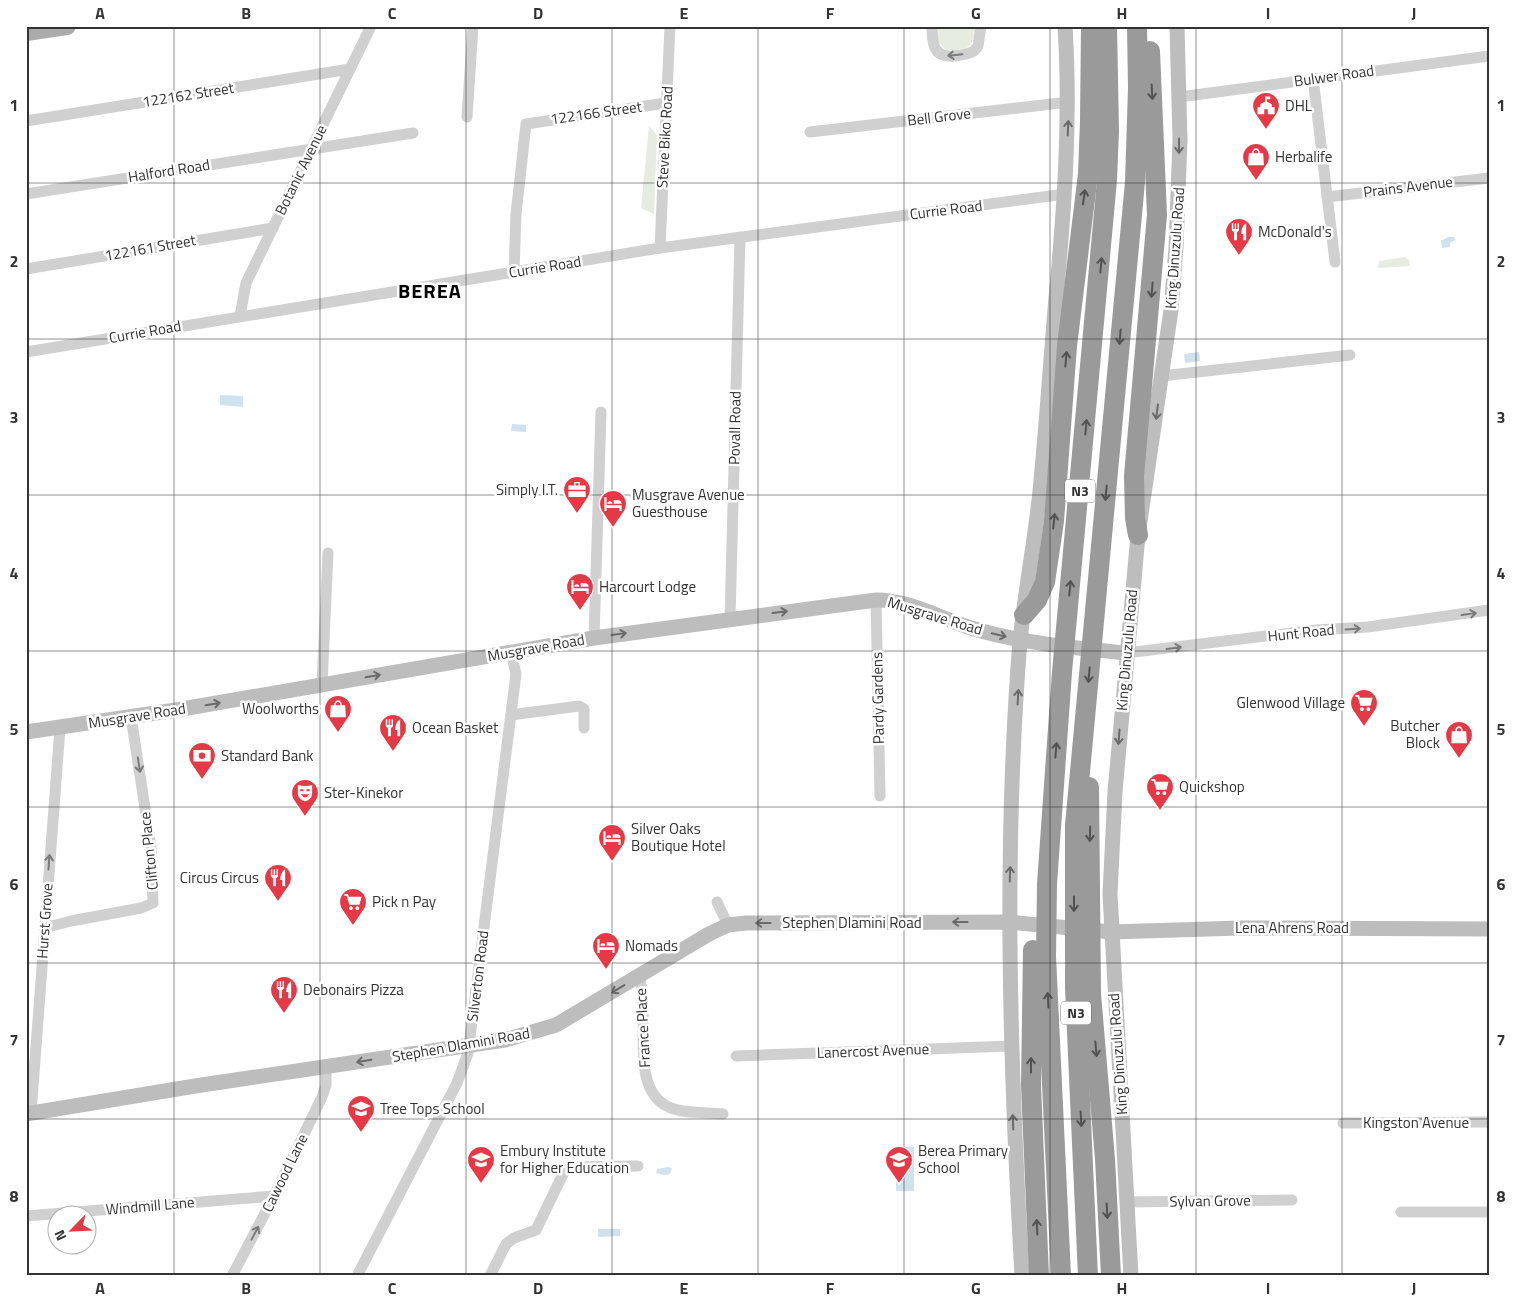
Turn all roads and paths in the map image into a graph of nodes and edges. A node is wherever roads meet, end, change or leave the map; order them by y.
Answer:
1 (67, 26) edge
2 (372, 26) edge
3 (473, 26) edge
4 (670, 26) edge
5 (932, 26) edge
6 (981, 26) edge
7 (1065, 26) edge
8 (1091, 26) edge
9 (1107, 26) edge
10 (1136, 26) edge
11 (1150, 26) edge
12 (1177, 26) edge
13 (26, 32) edge
14 (1489, 56) edge
15 (350, 69) junction
16 (1313, 78) junction
17 (1179, 97) junction
18 (1069, 102) junction
19 (666, 103) junction
20 (467, 117) dead end
21 (26, 122) edge
22 (810, 132) dead end
23 (413, 133) dead end
24 (313, 149) junction
25 (1489, 178) edge
26 (26, 194) edge
27 (1065, 194) junction
28 (1327, 197) junction
29 (273, 228) junction
30 (740, 237) junction
31 (660, 248) junction
32 (1335, 262) dead end
33 (26, 269) edge
34 (514, 272) junction
35 (240, 316) junction
36 (26, 352) edge
37 (1350, 355) dead end
38 (1161, 376) junction
39 (601, 412) dead end
40 (1138, 535) junction
41 (328, 553) dead end
42 (876, 600) junction
43 (1489, 610) edge
44 (1024, 615) junction
45 (730, 619) junction
46 (594, 638) junction
47 (1020, 639) junction
48 (511, 652) junction
49 (1119, 653) junction
50 (322, 684) junction
51 (511, 715) junction
52 (131, 717) junction
53 (60, 728) junction
54 (584, 728) dead end
55 (26, 732) edge
56 (1083, 751) junction
57 (1053, 782) junction
58 (880, 796) dead end
59 (717, 902) dead end
60 (1016, 923) junction
61 (728, 925) junction
62 (44, 928) junction
63 (1489, 930) edge
64 (1103, 931) junction
65 (639, 976) junction
66 (470, 1045) junction
67 (1011, 1046) junction
68 (736, 1056) dead end
69 (326, 1068) junction
70 (29, 1114) edge
71 (723, 1114) dead end
72 (1489, 1122) edge
73 (1343, 1123) dead end
74 (638, 1166) dead end
75 (274, 1196) junction
76 (1292, 1200) dead end
77 (1127, 1202) junction
78 (1400, 1212) dead end
79 (1489, 1212) edge
80 (26, 1216) edge
81 (232, 1276) edge
82 (357, 1276) edge
83 (490, 1276) edge
84 (1022, 1276) edge
85 (1039, 1276) edge
86 (1061, 1276) edge
87 (1088, 1276) edge
88 (1111, 1276) edge
89 (1131, 1276) edge

1 - 13 main road
2 - 15 street, Botanic Avenue
3 - 20 street
4 - 19 street, Steve Biko Road
6 -> 5 street
7 - 18 main road
44 -> 8 highway
57 -> 9 highway, N3
10 -> 56 highway, N3
11 -> 40 highway
12 - 17 main road, King Dinuzulu Road
14 - 16 street, Bulwer Road
15 - 21 street, 122162 Street
15 - 24 street, Botanic Avenue
16 - 17 street, Bulwer Road
16 - 28 street
17 -> 38 main road, King Dinuzulu Road
18 - 22 street, Bell Grove
27 -> 18 main road
19 - 31 street, Steve Biko Road
19 - 34 street, 122166 Street
23 - 24 street, Halford Road
24 - 26 street, Halford Road
24 - 29 street, Botanic Avenue
25 - 28 street, Prains Avenue
27 - 30 street, Currie Road
27 - 44 main road
28 - 32 street
29 - 33 street, 122161 Street
29 - 35 street, Botanic Avenue
30 - 31 street, Currie Road
30 - 45 street, Povall Road
31 - 34 street, Currie Road
34 - 35 street, Currie Road
35 - 36 street, Currie Road
37 - 38 street
38 -> 40 main road, King Dinuzulu Road
39 - 46 street
40 - 49 main road, King Dinuzulu Road
41 - 50 street
45 -> 42 main road, Musgrave Road
42 -> 47 main road, Musgrave Road
42 - 58 street, Pardy Gardens
49 -> 43 street, Hunt Road
44 - 47 main road
46 -> 45 main road, Musgrave Road
46 - 48 main road, Musgrave Road
47 - 49 main road, Musgrave Road
60 -> 47 main road
50 -> 48 main road, Musgrave Road
48 - 51 street, Silverton Road
49 -> 64 main road, King Dinuzulu Road
52 -> 50 main road, Musgrave Road
51 - 54 street
51 - 66 street, Silverton Road
52 - 53 main road, Musgrave Road
52 -> 62 street, Clifton Place
53 - 55 main road, Musgrave Road
62 -> 53 street, Hurst Grove
56 -> 87 highway, N3
56 -> 88 highway
85 -> 57 highway
86 -> 57 highway, N3
59 - 61 street
60 -> 61 main road, Stephen Dlamini Road
60 - 64 main road, Stephen Dlamini Road
60 - 67 main road
61 - 65 main road, Stephen Dlamini Road
62 - 70 street, Hurst Grove
63 - 64 main road, Lena Ahrens Road
64 - 77 main road, King Dinuzulu Road
65 -> 66 main road, Stephen Dlamini Road
65 - 71 street, France Place
66 -> 69 main road, Stephen Dlamini Road
66 - 82 street, Silverton Road
67 - 68 street, Lanercost Avenue
84 -> 67 main road
69 - 70 main road, Stephen Dlamini Road
69 - 75 street, Cawood Lane
72 - 73 street, Kingston Avenue
74 - 83 street
75 - 80 street, Windmill Lane
81 -> 75 street, Cawood Lane
76 - 77 street, Sylvan Grove
77 - 89 main road, King Dinuzulu Road
78 - 79 street

